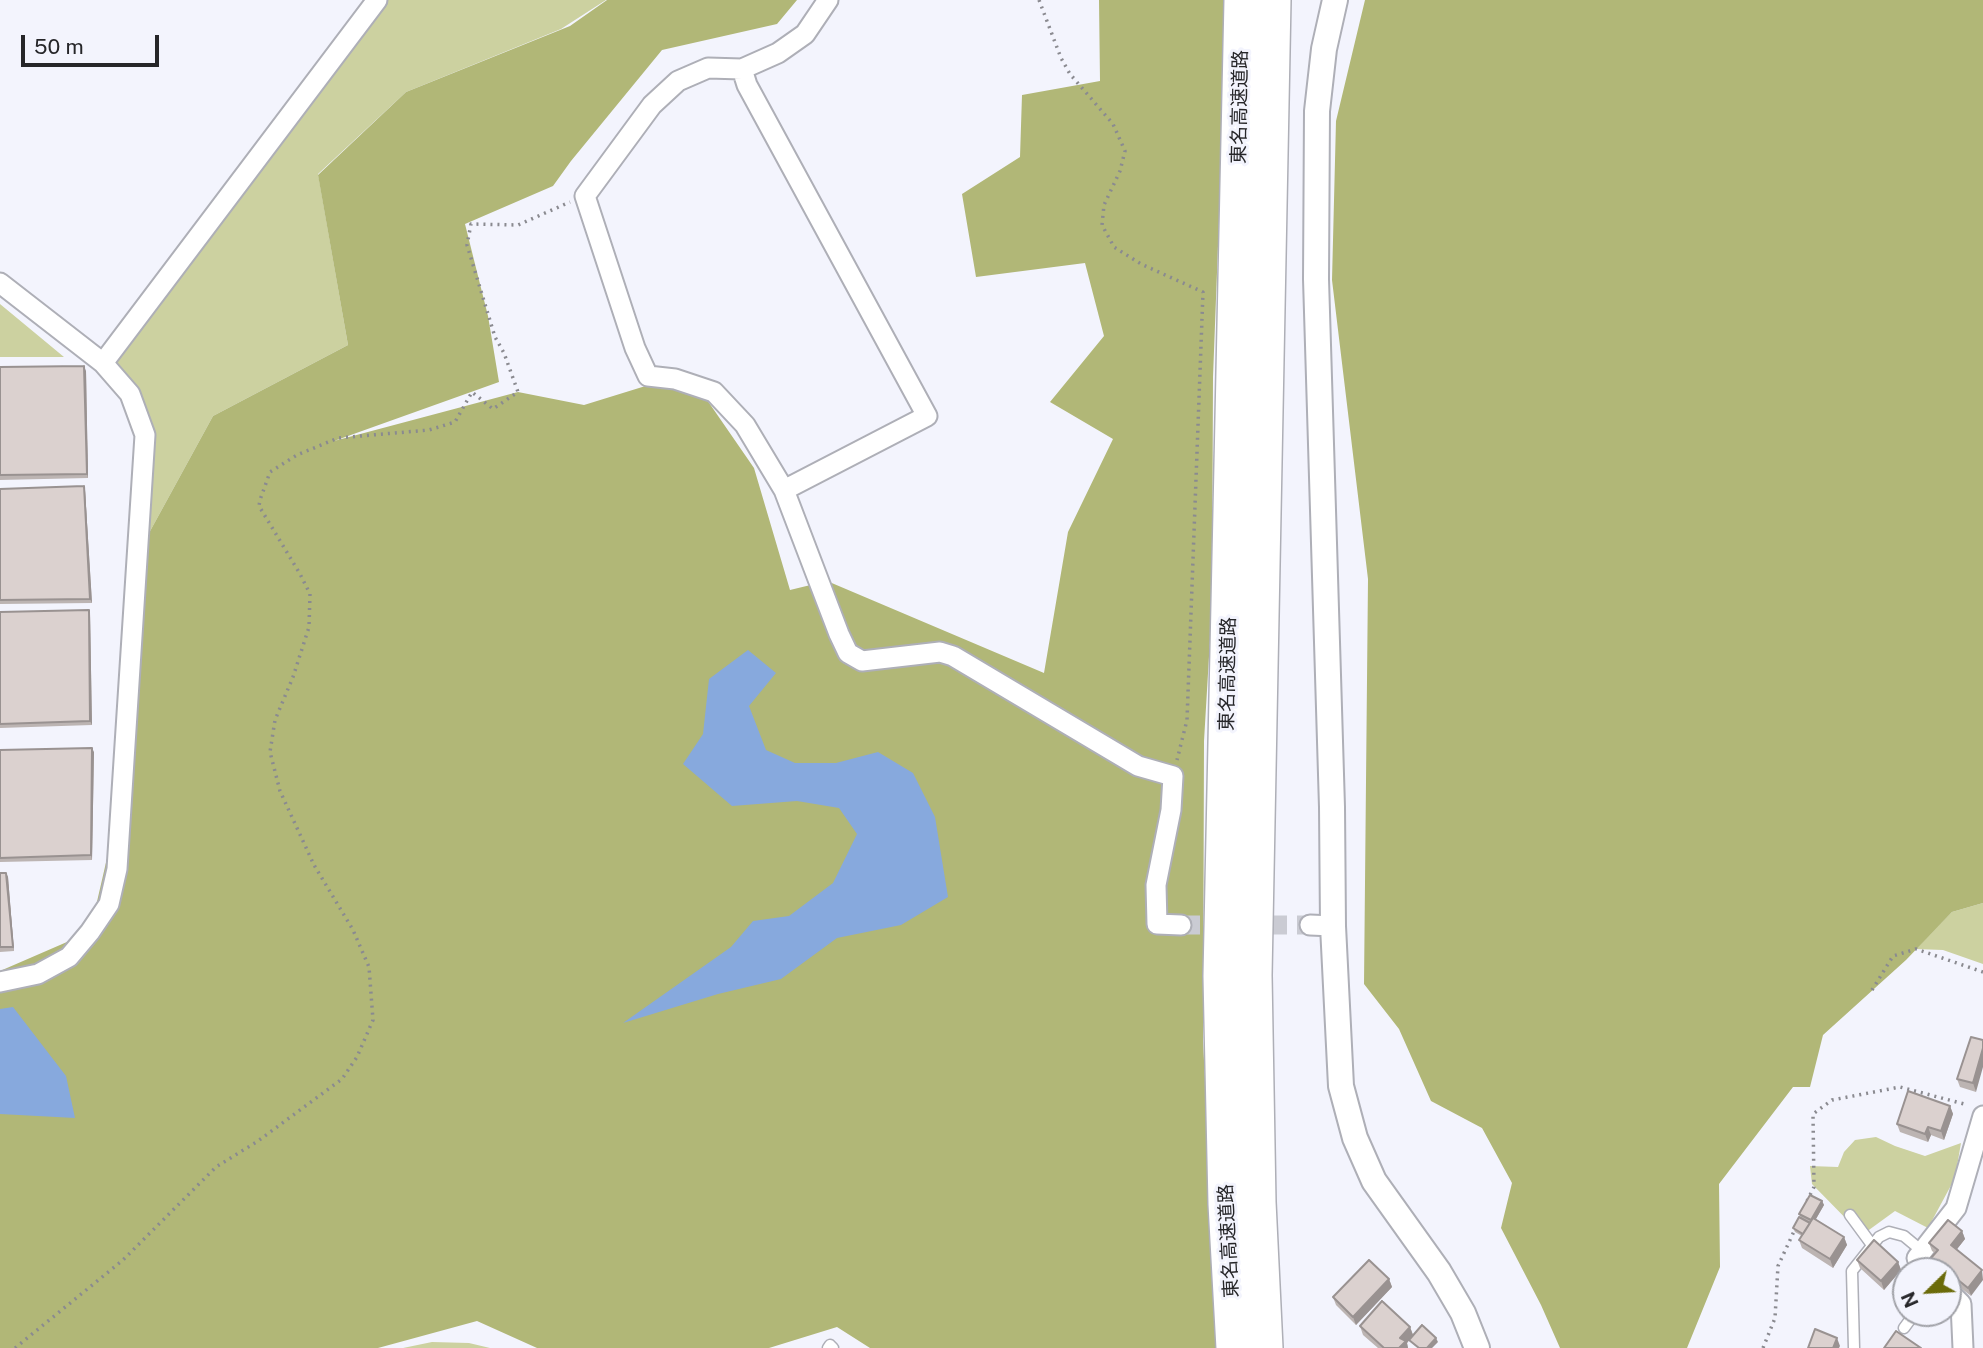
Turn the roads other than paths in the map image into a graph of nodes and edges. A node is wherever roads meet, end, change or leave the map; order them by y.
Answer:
1 (377, 0) edge
2 (828, 0) edge
3 (1242, 0) edge
4 (1273, 0) edge
5 (1335, 0) edge
6 (742, 69) junction
7 (0, 283) edge
8 (103, 363) junction
9 (784, 490) junction
10 (1181, 925) tunnel mouth
11 (0, 982) edge
12 (1976, 1111) edge
13 (1850, 1215) dead end
14 (1872, 1245) junction
15 (1922, 1251) junction
16 (1918, 1257) edge
17 (1962, 1326) edge
18 (828, 1348) edge
19 (833, 1348) edge
20 (1234, 1348) edge
21 (1265, 1348) edge
22 (1477, 1348) edge
23 (1854, 1348) edge
24 (1963, 1348) edge

1 - 8 street
2 - 6 street
3 - 20 highway, 東名高速道路
4 - 21 highway, 東名高速道路
5 - 22 street
6 - 9 street
6 - 9 street
7 - 8 street
8 - 11 street
9 - 10 street
12 - 15 street
13 - 14 lane
14 - 15 lane
14 - 23 lane
15 - 16 street
17 - 24 street
18 - 19 lane

